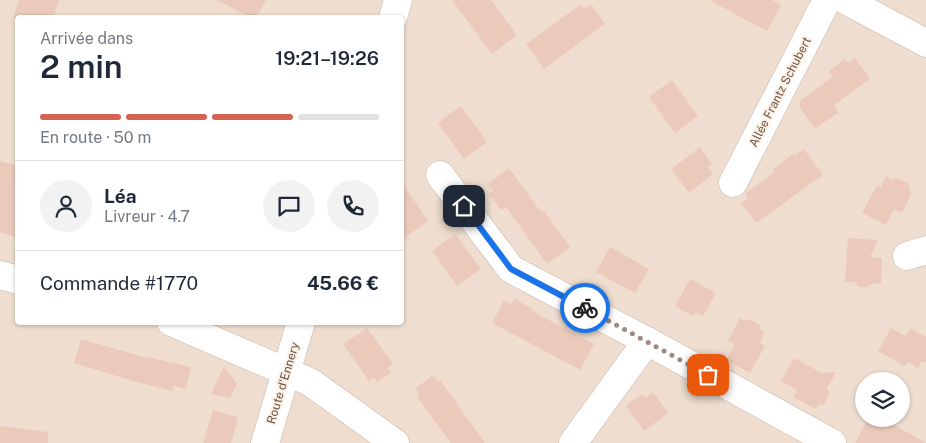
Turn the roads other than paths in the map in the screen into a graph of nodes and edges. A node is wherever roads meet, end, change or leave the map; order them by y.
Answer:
1 (398, 0) edge
2 (827, 0) edge
3 (845, 0) edge
4 (394, 15) edge
5 (926, 43) edge
6 (440, 175) dead end
7 (733, 183) dead end
8 (0, 275) edge
9 (15, 279) edge
10 (178, 325) edge
11 (300, 325) edge
12 (647, 341) junction
13 (286, 371) junction
14 (265, 443) edge
15 (395, 443) edge
16 (573, 443) edge
17 (832, 443) edge

1 - 4 street
2 - 7 street, Allée Frantz Schubert
3 - 5 street
6 - 12 street
8 - 9 street
10 - 13 street
11 - 13 street, Route d'Ennery
12 - 16 street
12 - 17 street
13 - 14 street, Route d'Ennery
13 - 15 street

